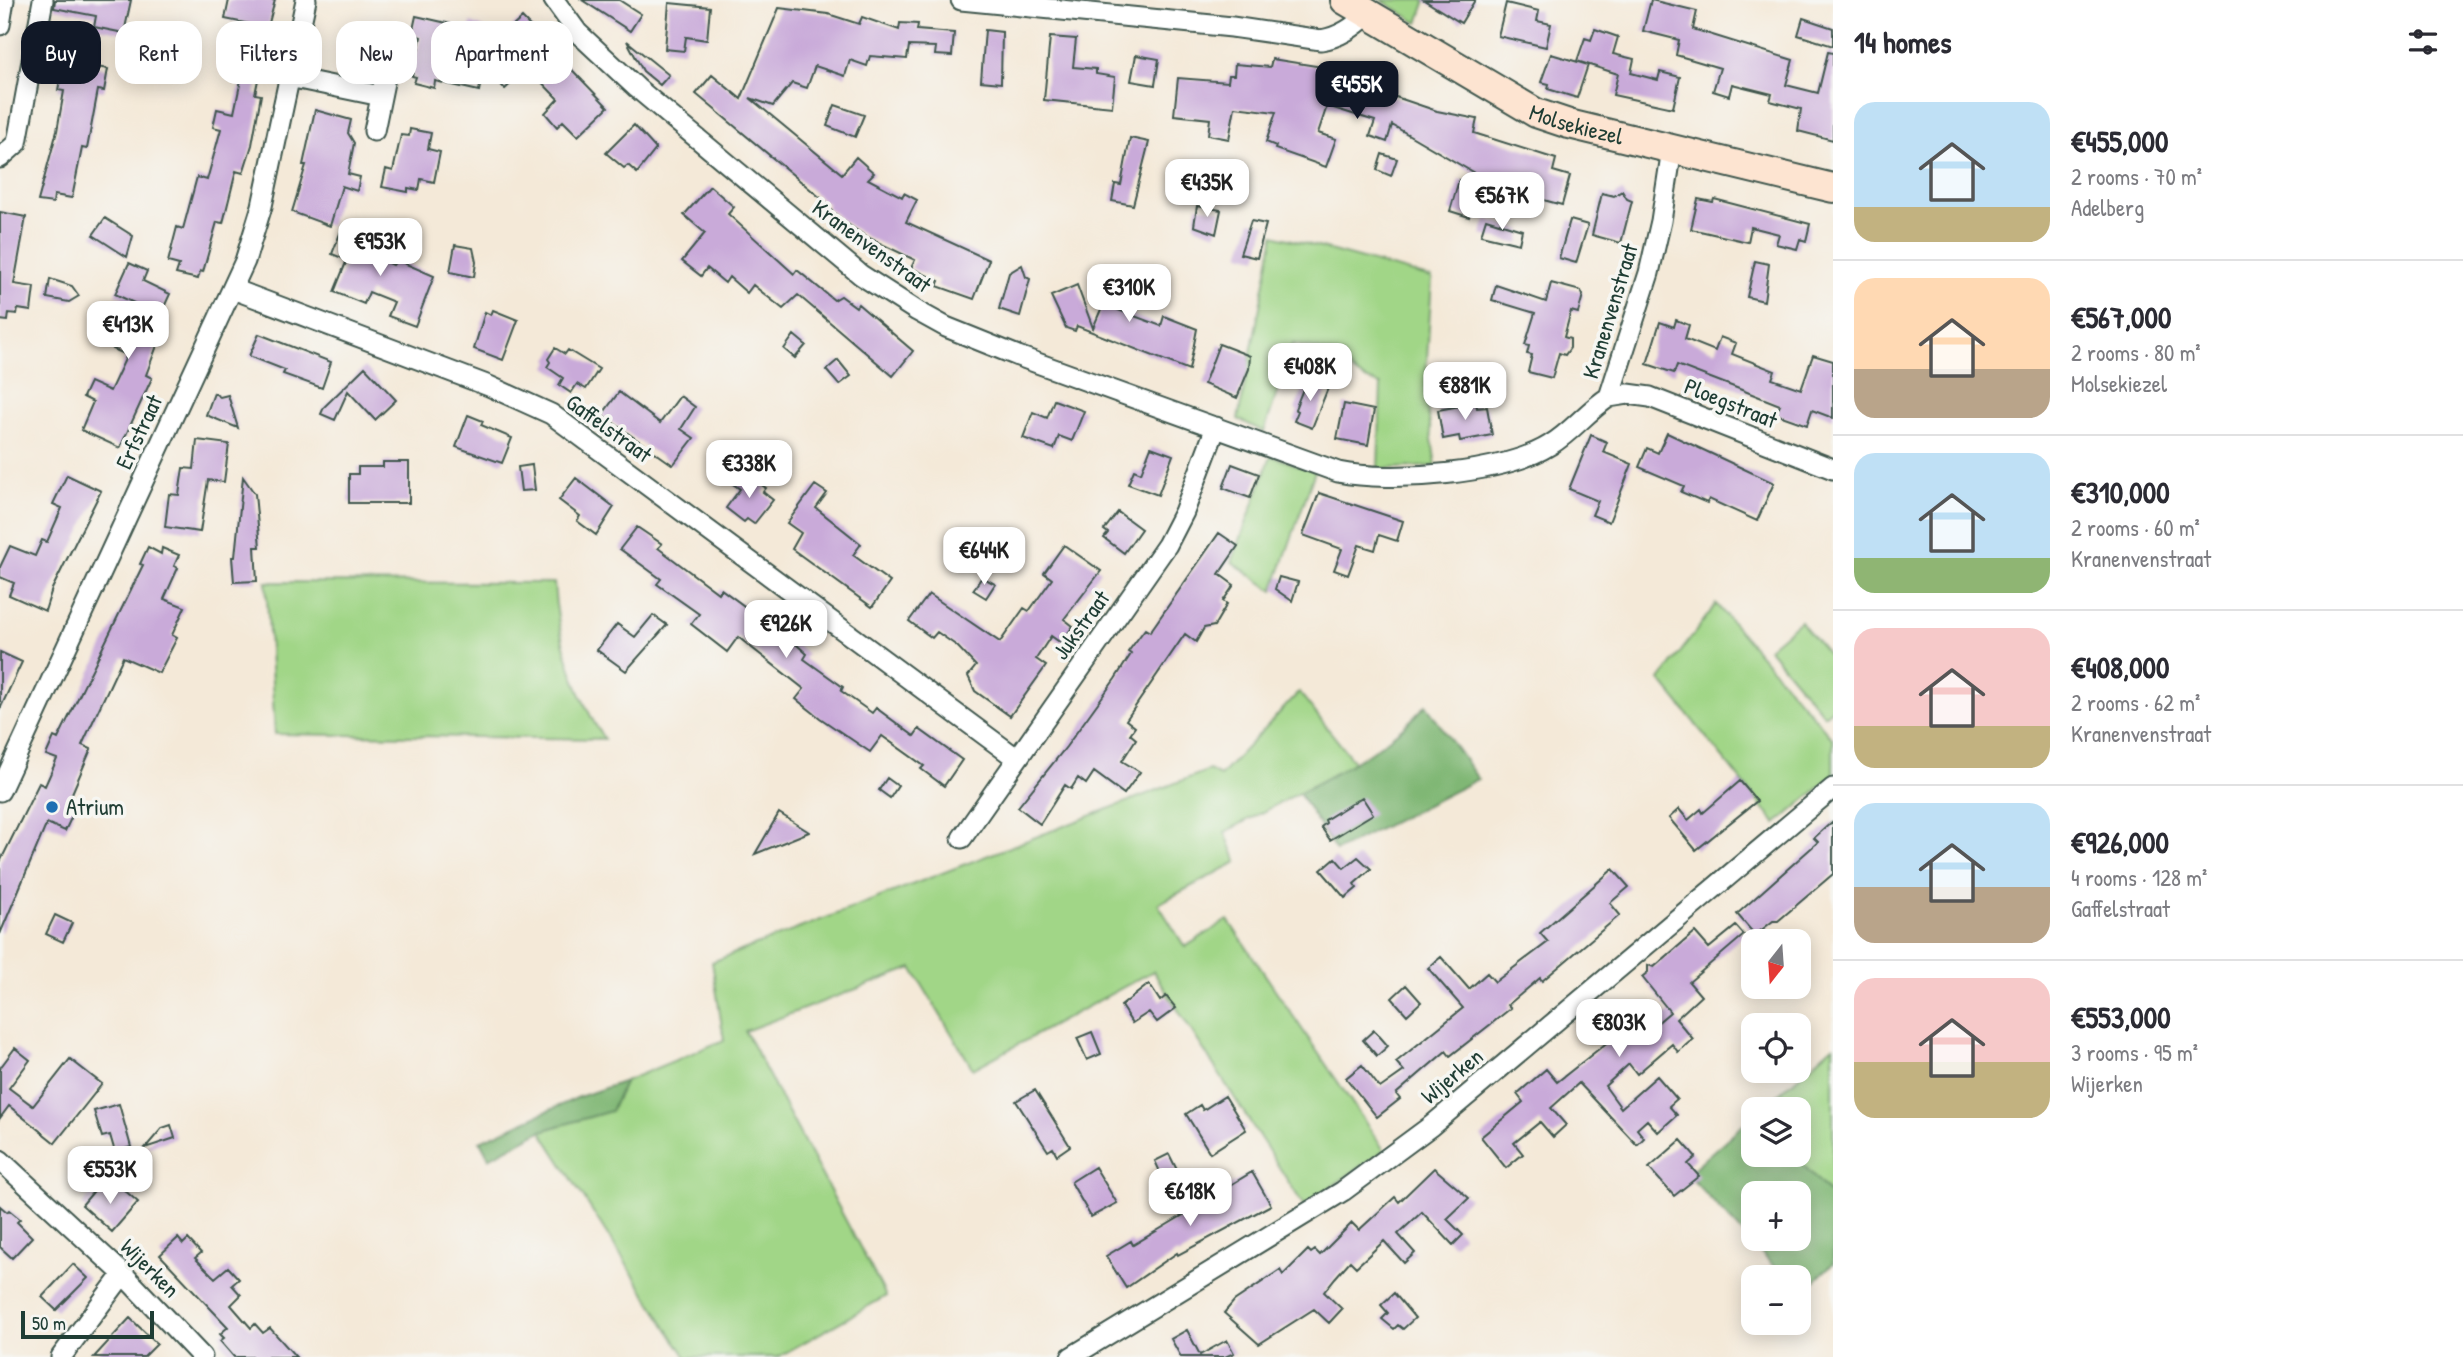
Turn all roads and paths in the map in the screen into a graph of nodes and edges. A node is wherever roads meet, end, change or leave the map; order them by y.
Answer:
1 (4, 0) edge
2 (43, 0) edge
3 (306, 0) edge
4 (554, 0) edge
5 (961, 0) edge
6 (1356, 7) edge
7 (301, 21) edge
8 (0, 25) edge
9 (287, 84) edge
10 (322, 84) edge
11 (384, 84) edge
12 (381, 96) junction
13 (374, 131) dead end
14 (1672, 149) junction
15 (0, 158) edge
16 (1833, 188) edge
17 (233, 289) junction
18 (1609, 397) junction
19 (1216, 427) junction
20 (1833, 469) edge
21 (1016, 758) junction
22 (1833, 788) edge
23 (0, 791) edge
24 (961, 838) dead end
25 (0, 1160) edge
26 (123, 1274) junction
27 (61, 1357) edge
28 (202, 1357) edge
29 (1070, 1357) edge

1 - 8 street
2 - 15 street
3 - 7 street, Erfstraat
4 - 19 street, Kranenvenstraat
5 - 6 street
6 - 14 main road, Molsekiezel
9 - 17 street, Erfstraat
10 - 12 street
11 - 12 street
12 - 13 street
14 - 16 main road, Molsekiezel
14 - 18 street, Kranenvenstraat
17 - 21 street, Gaffelstraat
17 - 23 street, Erfstraat
18 - 19 street, Kranenvenstraat
18 - 20 street, Ploegstraat
19 - 21 street, Jukstraat
21 - 24 street, Jukstraat
22 - 29 street, Wijerken
25 - 26 street, Wijerken
26 - 27 street
26 - 28 street, Wijerken

